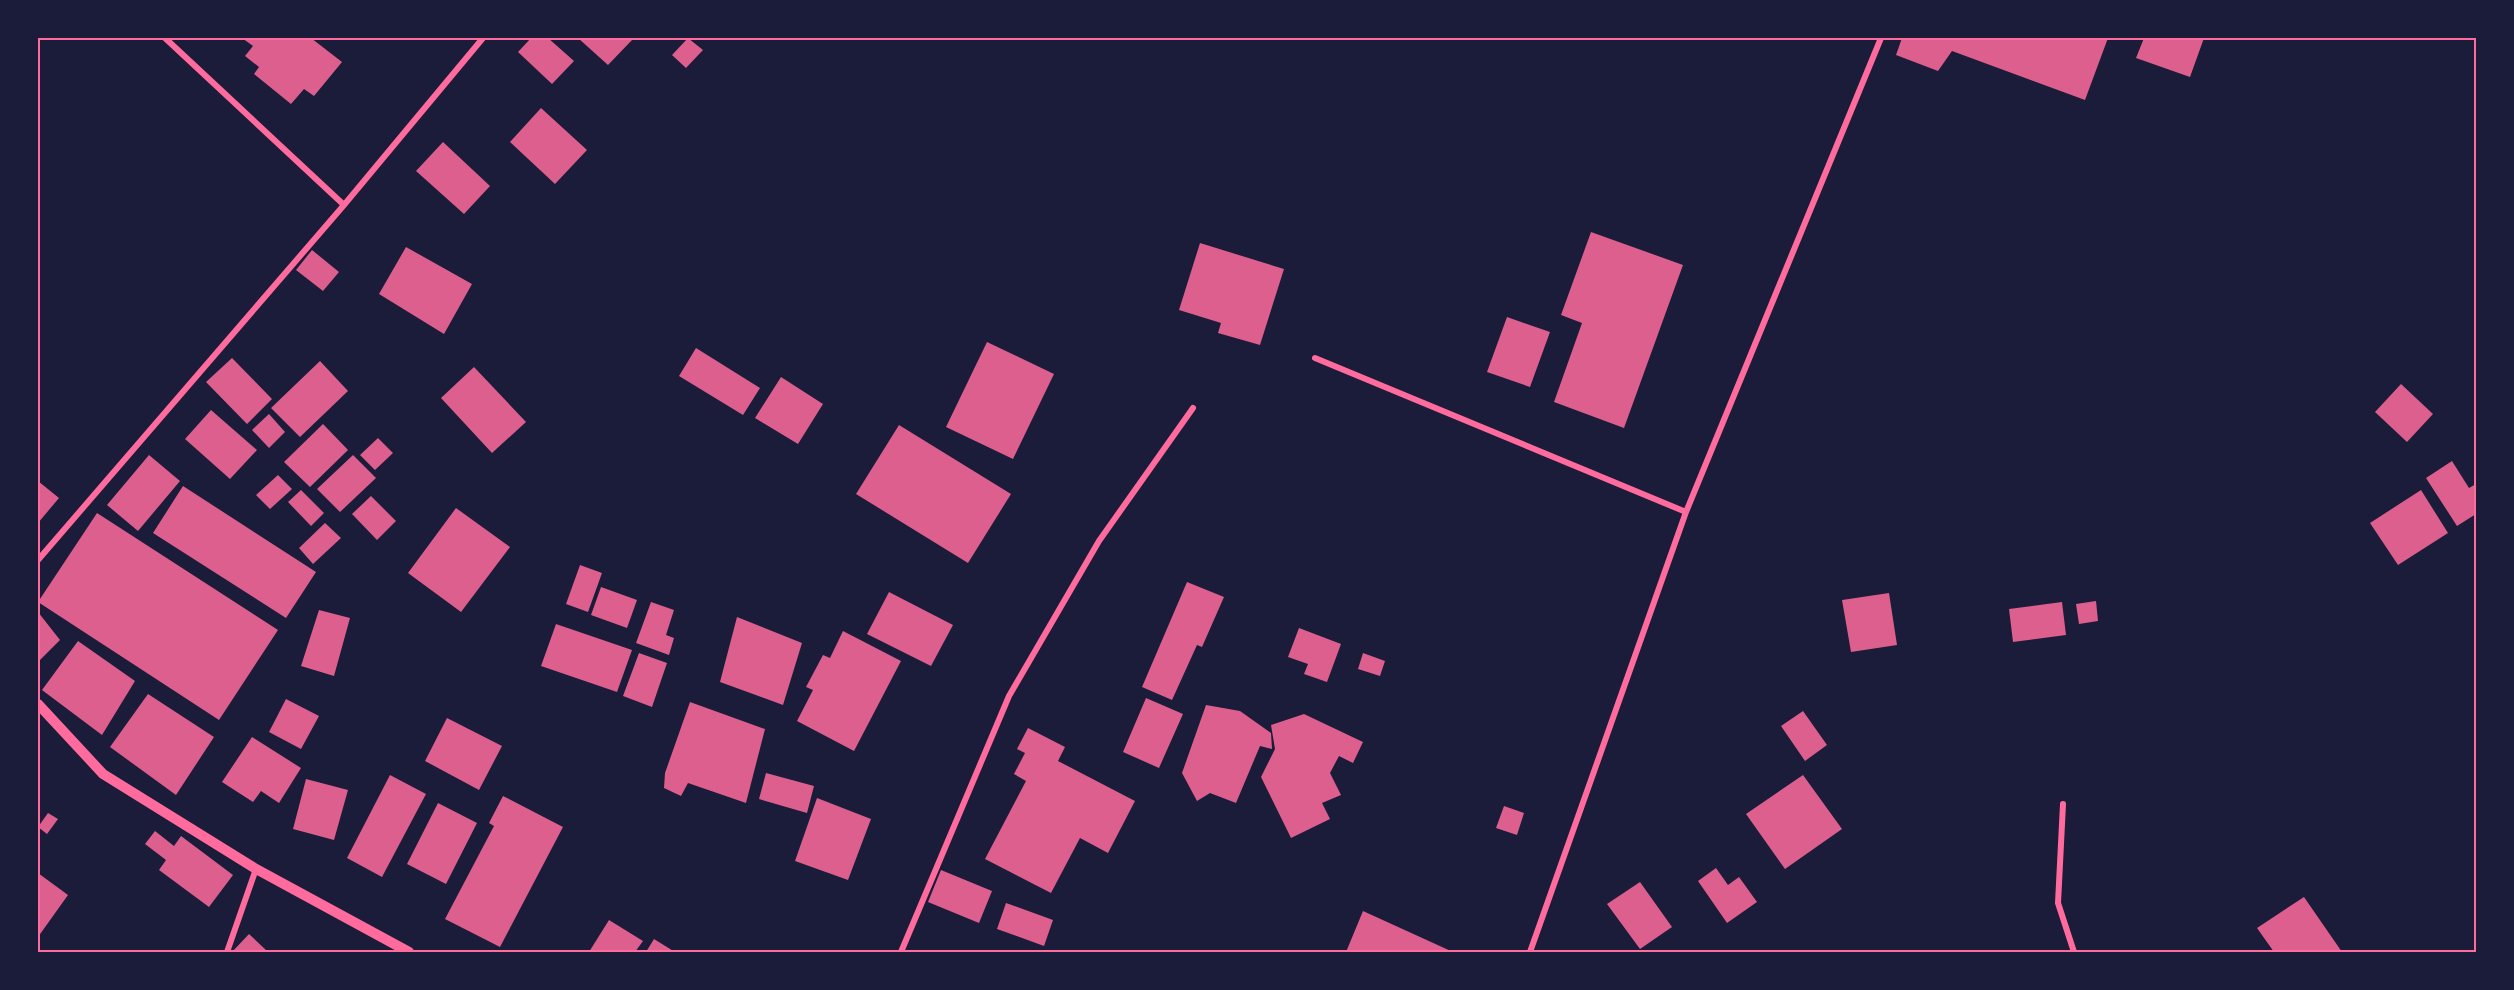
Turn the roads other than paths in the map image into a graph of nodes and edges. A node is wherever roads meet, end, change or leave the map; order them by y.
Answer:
1 (165, 38) edge
2 (483, 38) edge
3 (1881, 38) edge
4 (344, 205) junction
5 (1315, 358) dead end
6 (1193, 408) dead end
7 (1686, 512) junction
8 (38, 560) edge
9 (38, 704) edge
10 (2063, 804) dead end
11 (256, 869) junction
12 (227, 952) edge
13 (408, 952) edge
14 (901, 952) edge
15 (1530, 952) edge
16 (2074, 952) edge

1 - 4 street
2 - 4 street
3 - 7 street
4 - 8 street
5 - 7 street
6 - 14 street
7 - 15 street
9 - 11 street
10 - 16 street
11 - 12 street
11 - 13 street

